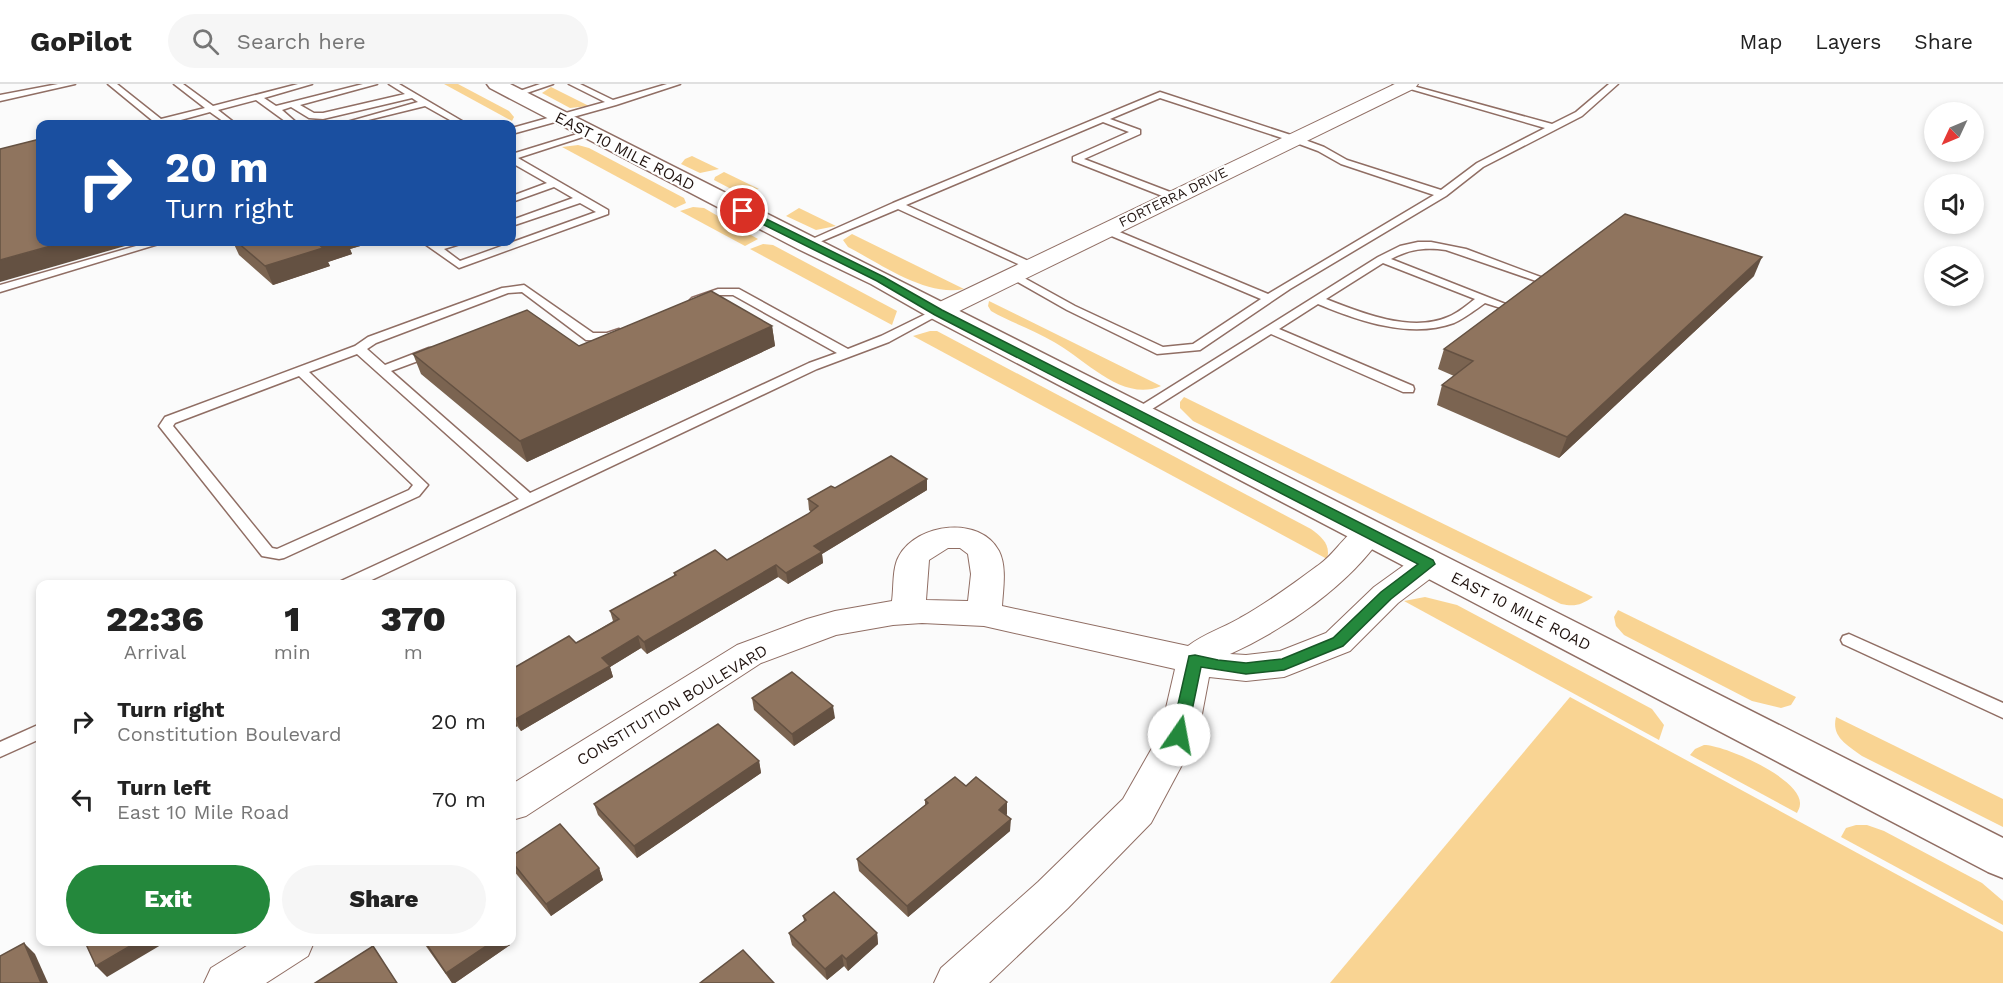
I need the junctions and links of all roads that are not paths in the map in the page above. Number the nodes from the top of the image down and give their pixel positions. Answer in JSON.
{"nodes":[{"id":1,"x":71,"y":84,"type":"edge"},
{"id":2,"x":112,"y":84,"type":"edge"},
{"id":3,"x":178,"y":84,"type":"edge"},
{"id":4,"x":308,"y":84,"type":"edge"},
{"id":5,"x":373,"y":84,"type":"edge"},
{"id":6,"x":393,"y":84,"type":"edge"},
{"id":7,"x":549,"y":84,"type":"edge"},
{"id":8,"x":573,"y":84,"type":"edge"},
{"id":9,"x":676,"y":84,"type":"edge"},
{"id":10,"x":1614,"y":84,"type":"edge"},
{"id":11,"x":1403,"y":85,"type":"edge"},
{"id":12,"x":505,"y":89,"type":"edge"},
{"id":13,"x":257,"y":97,"type":"junction"},
{"id":14,"x":411,"y":97,"type":"junction"},
{"id":15,"x":0,"y":98,"type":"edge"},
{"id":16,"x":425,"y":103,"type":"junction"},
{"id":17,"x":613,"y":103,"type":"junction"},
{"id":18,"x":293,"y":105,"type":"junction"},
{"id":19,"x":213,"y":110,"type":"junction"},
{"id":20,"x":275,"y":110,"type":"junction"},
{"id":21,"x":560,"y":117,"type":"junction"},
{"id":22,"x":1102,"y":119,"type":"junction"},
{"id":23,"x":153,"y":120,"type":"edge"},
{"id":24,"x":174,"y":120,"type":"edge"},
{"id":25,"x":227,"y":120,"type":"edge"},
{"id":26,"x":289,"y":120,"type":"edge"},
{"id":27,"x":318,"y":120,"type":"edge"},
{"id":28,"x":359,"y":120,"type":"edge"},
{"id":29,"x":456,"y":120,"type":"edge"},
{"id":30,"x":1551,"y":127,"type":"junction"},
{"id":31,"x":516,"y":130,"type":"edge"},
{"id":32,"x":590,"y":133,"type":"junction"},
{"id":33,"x":1294,"y":139,"type":"junction"},
{"id":34,"x":516,"y":157,"type":"edge"},
{"id":35,"x":516,"y":162,"type":"edge"},
{"id":36,"x":555,"y":184,"type":"junction"},
{"id":37,"x":1442,"y":194,"type":"junction"},
{"id":38,"x":1174,"y":197,"type":"junction"},
{"id":39,"x":516,"y":198,"type":"edge"},
{"id":40,"x":581,"y":199,"type":"junction"},
{"id":41,"x":897,"y":205,"type":"junction"},
{"id":42,"x":516,"y":222,"type":"edge"},
{"id":43,"x":1106,"y":230,"type":"junction"},
{"id":44,"x":516,"y":244,"type":"edge"},
{"id":45,"x":806,"y":244,"type":"junction"},
{"id":46,"x":146,"y":246,"type":"edge"},
{"id":47,"x":433,"y":246,"type":"edge"},
{"id":48,"x":511,"y":246,"type":"edge"},
{"id":49,"x":1383,"y":259,"type":"junction"},
{"id":50,"x":1031,"y":266,"type":"junction"},
{"id":51,"x":1013,"y":276,"type":"junction"},
{"id":52,"x":1540,"y":279,"type":"edge"},
{"id":53,"x":0,"y":289,"type":"edge"},
{"id":54,"x":1269,"y":298,"type":"junction"},
{"id":55,"x":1484,"y":298,"type":"junction"},
{"id":56,"x":1317,"y":299,"type":"junction"},
{"id":57,"x":685,"y":305,"type":"edge"},
{"id":58,"x":1507,"y":308,"type":"edge"},
{"id":59,"x":938,"y":312,"type":"junction"},
{"id":60,"x":630,"y":328,"type":"edge"},
{"id":61,"x":1270,"y":329,"type":"junction"},
{"id":62,"x":449,"y":345,"type":"edge"},
{"id":63,"x":359,"y":349,"type":"junction"},
{"id":64,"x":846,"y":353,"type":"junction"},
{"id":65,"x":383,"y":370,"type":"junction"},
{"id":66,"x":301,"y":371,"type":"junction"},
{"id":67,"x":1408,"y":389,"type":"dead end"},
{"id":68,"x":1136,"y":413,"type":"junction"},
{"id":69,"x":529,"y":500,"type":"junction"},
{"id":70,"x":1368,"y":533,"type":"junction"},
{"id":71,"x":1428,"y":564,"type":"junction"},
{"id":72,"x":358,"y":580,"type":"edge"},
{"id":73,"x":908,"y":610,"type":"junction"},
{"id":74,"x":984,"y":614,"type":"junction"},
{"id":75,"x":1849,"y":640,"type":"dead end"},
{"id":76,"x":1195,"y":660,"type":"junction"},
{"id":77,"x":2003,"y":711,"type":"edge"},
{"id":78,"x":36,"y":733,"type":"edge"},
{"id":79,"x":0,"y":750,"type":"edge"},
{"id":80,"x":516,"y":801,"type":"edge"},
{"id":81,"x":2003,"y":859,"type":"edge"},
{"id":82,"x":286,"y":946,"type":"edge"},
{"id":83,"x":227,"y":983,"type":"edge"},
{"id":84,"x":957,"y":983,"type":"edge"}],
"edges":[{"from":1,"to":15,"type":"lane"},
{"from":2,"to":23,"type":"lane"},
{"from":3,"to":19,"type":"lane"},
{"from":4,"to":13,"type":"lane"},
{"from":5,"to":18,"type":"lane"},
{"from":6,"to":14,"type":"lane"},
{"from":7,"to":12,"type":"lane"},
{"from":8,"to":17,"type":"lane"},
{"from":9,"to":17,"type":"lane"},
{"from":10,"to":30,"type":"lane"},
{"from":11,"to":30,"type":"lane"},
{"from":11,"to":33,"type":"street","name":"FORTERRA DRIVE"},
{"from":12,"to":21,"type":"main road","name":"EAST 10 MILE ROAD"},
{"from":13,"to":19,"type":"lane"},
{"from":13,"to":20,"type":"lane"},
{"from":14,"to":16,"type":"lane"},
{"from":14,"to":18,"type":"lane"},
{"from":14,"to":27,"type":"lane"},
{"from":16,"to":28,"type":"lane"},
{"from":16,"to":29,"type":"lane"},
{"from":17,"to":21,"type":"lane"},
{"from":18,"to":20,"type":"lane"},
{"from":19,"to":24,"type":"lane"},
{"from":19,"to":25,"type":"lane"},
{"from":20,"to":26,"type":"lane"},
{"from":21,"to":31,"type":"lane"},
{"from":21,"to":32,"type":"main road","name":"EAST 10 MILE ROAD"},
{"from":22,"to":33,"type":"lane"},
{"from":22,"to":38,"type":"lane"},
{"from":22,"to":41,"type":"lane"},
{"from":30,"to":37,"type":"lane"},
{"from":32,"to":34,"type":"lane"},
{"from":32,"to":45,"type":"main road","name":"EAST 10 MILE ROAD"},
{"from":33,"to":37,"type":"lane"},
{"from":33,"to":38,"type":"street","name":"FORTERRA DRIVE"},
{"from":35,"to":36,"type":"lane"},
{"from":36,"to":39,"type":"lane"},
{"from":36,"to":40,"type":"lane"},
{"from":37,"to":54,"type":"lane"},
{"from":38,"to":43,"type":"street","name":"FORTERRA DRIVE"},
{"from":40,"to":42,"type":"lane"},
{"from":40,"to":44,"type":"lane"},
{"from":41,"to":45,"type":"lane"},
{"from":41,"to":50,"type":"lane"},
{"from":43,"to":50,"type":"street","name":"FORTERRA DRIVE"},
{"from":43,"to":54,"type":"lane"},
{"from":45,"to":59,"type":"main road","name":"EAST 10 MILE ROAD"},
{"from":46,"to":53,"type":"lane"},
{"from":47,"to":48,"type":"lane"},
{"from":49,"to":52,"type":"lane"},
{"from":49,"to":55,"type":"lane"},
{"from":49,"to":56,"type":"lane"},
{"from":50,"to":51,"type":"street","name":"FORTERRA DRIVE"},
{"from":51,"to":54,"type":"lane"},
{"from":51,"to":59,"type":"street","name":"FORTERRA DRIVE"},
{"from":55,"to":56,"type":"lane"},
{"from":55,"to":58,"type":"lane"},
{"from":56,"to":61,"type":"lane"},
{"from":57,"to":64,"type":"lane"},
{"from":59,"to":64,"type":"lane"},
{"from":59,"to":68,"type":"main road","name":"EAST 10 MILE ROAD"},
{"from":60,"to":63,"type":"lane"},
{"from":61,"to":67,"type":"lane"},
{"from":61,"to":68,"type":"lane"},
{"from":62,"to":65,"type":"lane"},
{"from":63,"to":65,"type":"lane"},
{"from":63,"to":66,"type":"lane"},
{"from":64,"to":69,"type":"lane"},
{"from":65,"to":69,"type":"lane"},
{"from":66,"to":66,"type":"lane"},
{"from":68,"to":70,"type":"main road","name":"EAST 10 MILE ROAD"},
{"from":69,"to":72,"type":"lane"},
{"from":70,"to":71,"type":"main road","name":"EAST 10 MILE ROAD"},
{"from":70,"to":76,"type":"street"},
{"from":71,"to":76,"type":"street","name":"CONSTITUTION BOULEVARD"},
{"from":71,"to":81,"type":"main road","name":"EAST 10 MILE ROAD"},
{"from":73,"to":74,"type":"street","name":"CONSTITUTION BOULEVARD"},
{"from":73,"to":74,"type":"street"},
{"from":73,"to":80,"type":"street","name":"CONSTITUTION BOULEVARD"},
{"from":74,"to":76,"type":"street","name":"CONSTITUTION BOULEVARD"},
{"from":75,"to":77,"type":"lane"},
{"from":76,"to":84,"type":"street"},
{"from":78,"to":79,"type":"lane"},
{"from":82,"to":83,"type":"street"}]}
